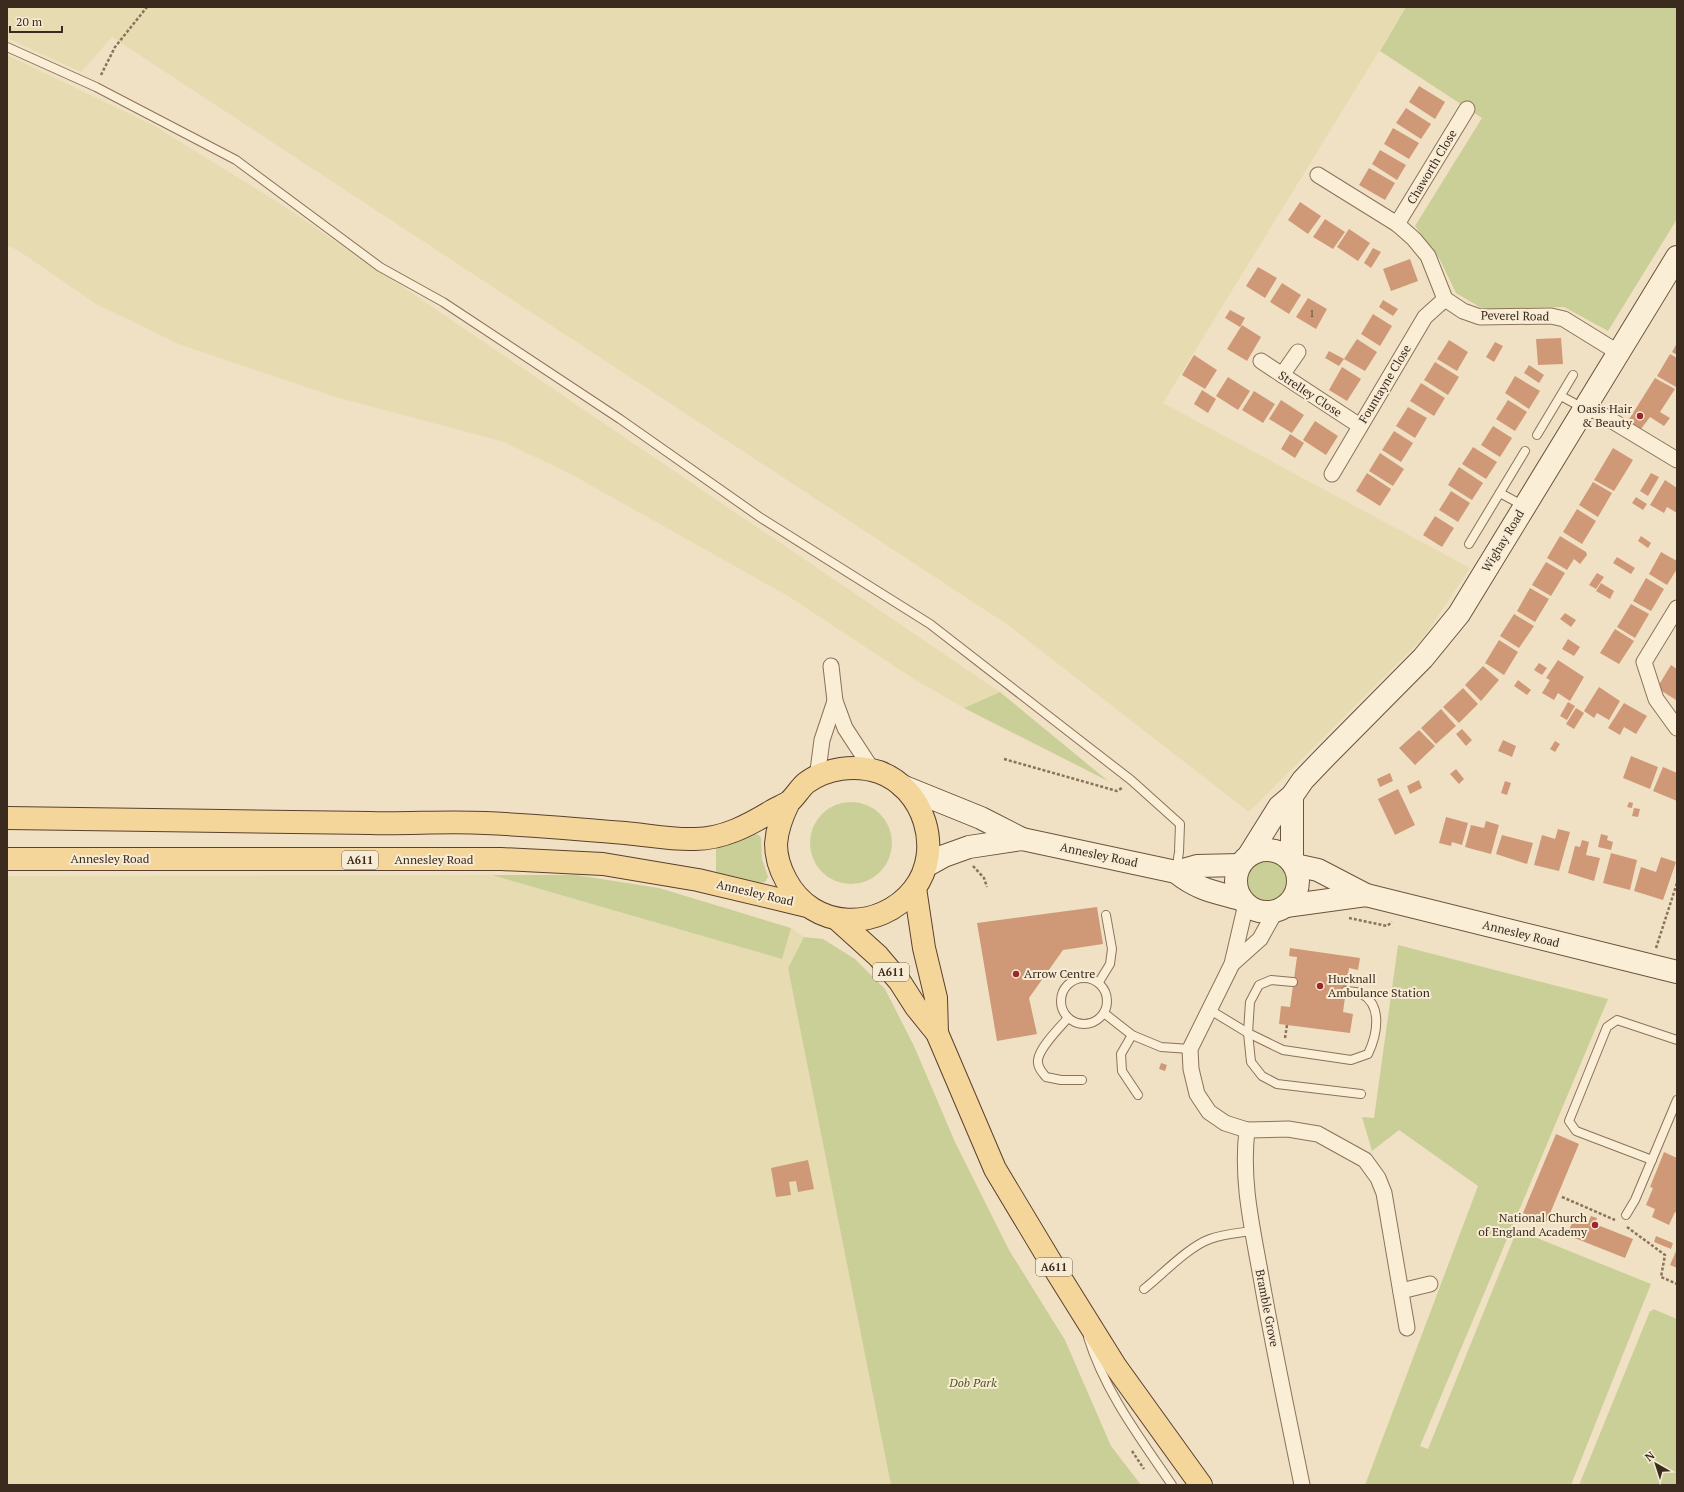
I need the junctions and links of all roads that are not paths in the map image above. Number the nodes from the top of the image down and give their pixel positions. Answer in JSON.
{"nodes":[{"id":1,"x":7,"y":47,"type":"edge"},
{"id":2,"x":1467,"y":109,"type":"dead end"},
{"id":3,"x":1318,"y":175,"type":"dead end"},
{"id":4,"x":1397,"y":224,"type":"junction"},
{"id":5,"x":1677,"y":257,"type":"edge"},
{"id":6,"x":1444,"y":299,"type":"junction"},
{"id":7,"x":1298,"y":352,"type":"dead end"},
{"id":8,"x":1618,"y":353,"type":"junction"},
{"id":9,"x":1260,"y":361,"type":"dead end"},
{"id":10,"x":1282,"y":375,"type":"junction"},
{"id":11,"x":1573,"y":376,"type":"dead end"},
{"id":12,"x":1561,"y":396,"type":"junction"},
{"id":13,"x":1585,"y":407,"type":"junction"},
{"id":14,"x":1360,"y":426,"type":"junction"},
{"id":15,"x":1536,"y":435,"type":"dead end"},
{"id":16,"x":1525,"y":452,"type":"dead end"},
{"id":17,"x":1677,"y":460,"type":"edge"},
{"id":18,"x":1332,"y":474,"type":"dead end"},
{"id":19,"x":1500,"y":493,"type":"junction"},
{"id":20,"x":1524,"y":507,"type":"junction"},
{"id":21,"x":1469,"y":544,"type":"dead end"},
{"id":22,"x":1677,"y":608,"type":"edge"},
{"id":23,"x":831,"y":666,"type":"dead end"},
{"id":24,"x":835,"y":701,"type":"junction"},
{"id":25,"x":1677,"y":728,"type":"edge"},
{"id":26,"x":873,"y":771,"type":"junction"},
{"id":27,"x":817,"y":778,"type":"junction"},
{"id":28,"x":902,"y":786,"type":"junction"},
{"id":29,"x":1292,"y":796,"type":"junction"},
{"id":30,"x":789,"y":802,"type":"junction"},
{"id":31,"x":7,"y":818,"type":"edge"},
{"id":32,"x":1022,"y":839,"type":"junction"},
{"id":33,"x":7,"y":859,"type":"edge"},
{"id":34,"x":1245,"y":860,"type":"junction"},
{"id":35,"x":1293,"y":863,"type":"junction"},
{"id":36,"x":926,"y":866,"type":"junction"},
{"id":37,"x":1176,"y":872,"type":"junction"},
{"id":38,"x":915,"y":888,"type":"junction"},
{"id":39,"x":1366,"y":895,"type":"junction"},
{"id":40,"x":1243,"y":902,"type":"junction"},
{"id":41,"x":808,"y":906,"type":"junction"},
{"id":42,"x":1281,"y":909,"type":"junction"},
{"id":43,"x":1106,"y":915,"type":"dead end"},
{"id":44,"x":837,"y":919,"type":"junction"},
{"id":45,"x":1232,"y":964,"type":"junction"},
{"id":46,"x":1677,"y":972,"type":"edge"},
{"id":47,"x":1099,"y":982,"type":"junction"},
{"id":48,"x":1293,"y":982,"type":"dead end"},
{"id":49,"x":1346,"y":991,"type":"dead end"},
{"id":50,"x":1210,"y":1010,"type":"junction"},
{"id":51,"x":1104,"y":1013,"type":"junction"},
{"id":52,"x":1068,"y":1018,"type":"junction"},
{"id":53,"x":937,"y":1033,"type":"junction"},
{"id":54,"x":1248,"y":1033,"type":"junction"},
{"id":55,"x":1132,"y":1035,"type":"junction"},
{"id":56,"x":1677,"y":1040,"type":"edge"},
{"id":57,"x":1190,"y":1049,"type":"junction"},
{"id":58,"x":1082,"y":1080,"type":"dead end"},
{"id":59,"x":1361,"y":1094,"type":"dead end"},
{"id":60,"x":1138,"y":1095,"type":"dead end"},
{"id":61,"x":1677,"y":1100,"type":"edge"},
{"id":62,"x":1247,"y":1130,"type":"junction"},
{"id":63,"x":1652,"y":1160,"type":"junction"},
{"id":64,"x":1626,"y":1216,"type":"dead end"},
{"id":65,"x":1252,"y":1231,"type":"junction"},
{"id":66,"x":1430,"y":1284,"type":"dead end"},
{"id":67,"x":1144,"y":1289,"type":"dead end"},
{"id":68,"x":1401,"y":1291,"type":"junction"},
{"id":69,"x":1077,"y":1304,"type":"junction"},
{"id":70,"x":1407,"y":1328,"type":"dead end"},
{"id":71,"x":1172,"y":1485,"type":"edge"},
{"id":72,"x":1201,"y":1485,"type":"edge"},
{"id":73,"x":1302,"y":1485,"type":"edge"}],
"edges":[{"from":1,"to":37,"type":"lane"},
{"from":2,"to":4,"type":"street","name":"Chaworth Close"},
{"from":3,"to":4,"type":"street"},
{"from":4,"to":6,"type":"street"},
{"from":5,"to":8,"type":"main road","name":"Wighay Road"},
{"from":6,"to":8,"type":"street","name":"Peverel Road"},
{"from":6,"to":14,"type":"street","name":"Fountayne Close"},
{"from":7,"to":10,"type":"street"},
{"from":8,"to":13,"type":"main road","name":"Wighay Road"},
{"from":9,"to":10,"type":"street","name":"Strelley Close"},
{"from":10,"to":14,"type":"street","name":"Strelley Close"},
{"from":11,"to":12,"type":"lane"},
{"from":12,"to":13,"type":"lane"},
{"from":12,"to":15,"type":"lane"},
{"from":13,"to":17,"type":"street"},
{"from":13,"to":20,"type":"main road","name":"Wighay Road"},
{"from":14,"to":18,"type":"street","name":"Fountayne Close"},
{"from":16,"to":19,"type":"lane"},
{"from":19,"to":20,"type":"lane"},
{"from":19,"to":21,"type":"lane"},
{"from":20,"to":29,"type":"main road","name":"Wighay Road"},
{"from":22,"to":25,"type":"street"},
{"from":23,"to":24,"type":"street"},
{"from":24,"to":26,"type":"street"},
{"from":24,"to":27,"type":"street"},
{"from":26,"to":27,"type":"main road"},
{"from":26,"to":28,"type":"main road"},
{"from":27,"to":30,"type":"main road"},
{"from":28,"to":32,"type":"main road","name":"Annesley Road"},
{"from":28,"to":36,"type":"main road"},
{"from":29,"to":34,"type":"main road","name":"Wighay Road"},
{"from":29,"to":35,"type":"main road"},
{"from":30,"to":31,"type":"main road"},
{"from":30,"to":41,"type":"main road"},
{"from":32,"to":36,"type":"main road","name":"Annesley Road"},
{"from":32,"to":37,"type":"main road","name":"Annesley Road"},
{"from":33,"to":41,"type":"main road","name":"Annesley Road","number":"A611"},
{"from":34,"to":35,"type":"main road"},
{"from":34,"to":37,"type":"main road","name":"Annesley Road"},
{"from":34,"to":40,"type":"main road"},
{"from":35,"to":39,"type":"main road","name":"Annesley Road"},
{"from":35,"to":42,"type":"main road"},
{"from":36,"to":38,"type":"main road"},
{"from":37,"to":40,"type":"main road","name":"Annesley Road"},
{"from":38,"to":44,"type":"main road"},
{"from":38,"to":53,"type":"main road","number":"A611"},
{"from":39,"to":42,"type":"main road","name":"Annesley Road"},
{"from":39,"to":46,"type":"main road","name":"Annesley Road"},
{"from":40,"to":42,"type":"main road"},
{"from":40,"to":45,"type":"street"},
{"from":41,"to":44,"type":"main road"},
{"from":42,"to":45,"type":"street"},
{"from":43,"to":47,"type":"lane"},
{"from":44,"to":53,"type":"main road","number":"A611"},
{"from":45,"to":50,"type":"street"},
{"from":47,"to":51,"type":"lane"},
{"from":47,"to":52,"type":"lane"},
{"from":48,"to":54,"type":"lane"},
{"from":49,"to":54,"type":"lane"},
{"from":50,"to":54,"type":"lane"},
{"from":50,"to":57,"type":"street"},
{"from":51,"to":52,"type":"lane"},
{"from":51,"to":55,"type":"lane"},
{"from":52,"to":58,"type":"lane"},
{"from":53,"to":69,"type":"main road","number":"A611"},
{"from":54,"to":59,"type":"lane"},
{"from":55,"to":57,"type":"lane"},
{"from":55,"to":60,"type":"lane"},
{"from":56,"to":63,"type":"lane"},
{"from":57,"to":62,"type":"street"},
{"from":61,"to":63,"type":"lane"},
{"from":62,"to":65,"type":"street","name":"Bramble Grove"},
{"from":62,"to":68,"type":"street"},
{"from":63,"to":64,"type":"lane"},
{"from":65,"to":67,"type":"lane"},
{"from":65,"to":73,"type":"street","name":"Bramble Grove"},
{"from":66,"to":68,"type":"street"},
{"from":68,"to":70,"type":"street"},
{"from":69,"to":71,"type":"lane"},
{"from":69,"to":72,"type":"main road","number":"A611"}]}
